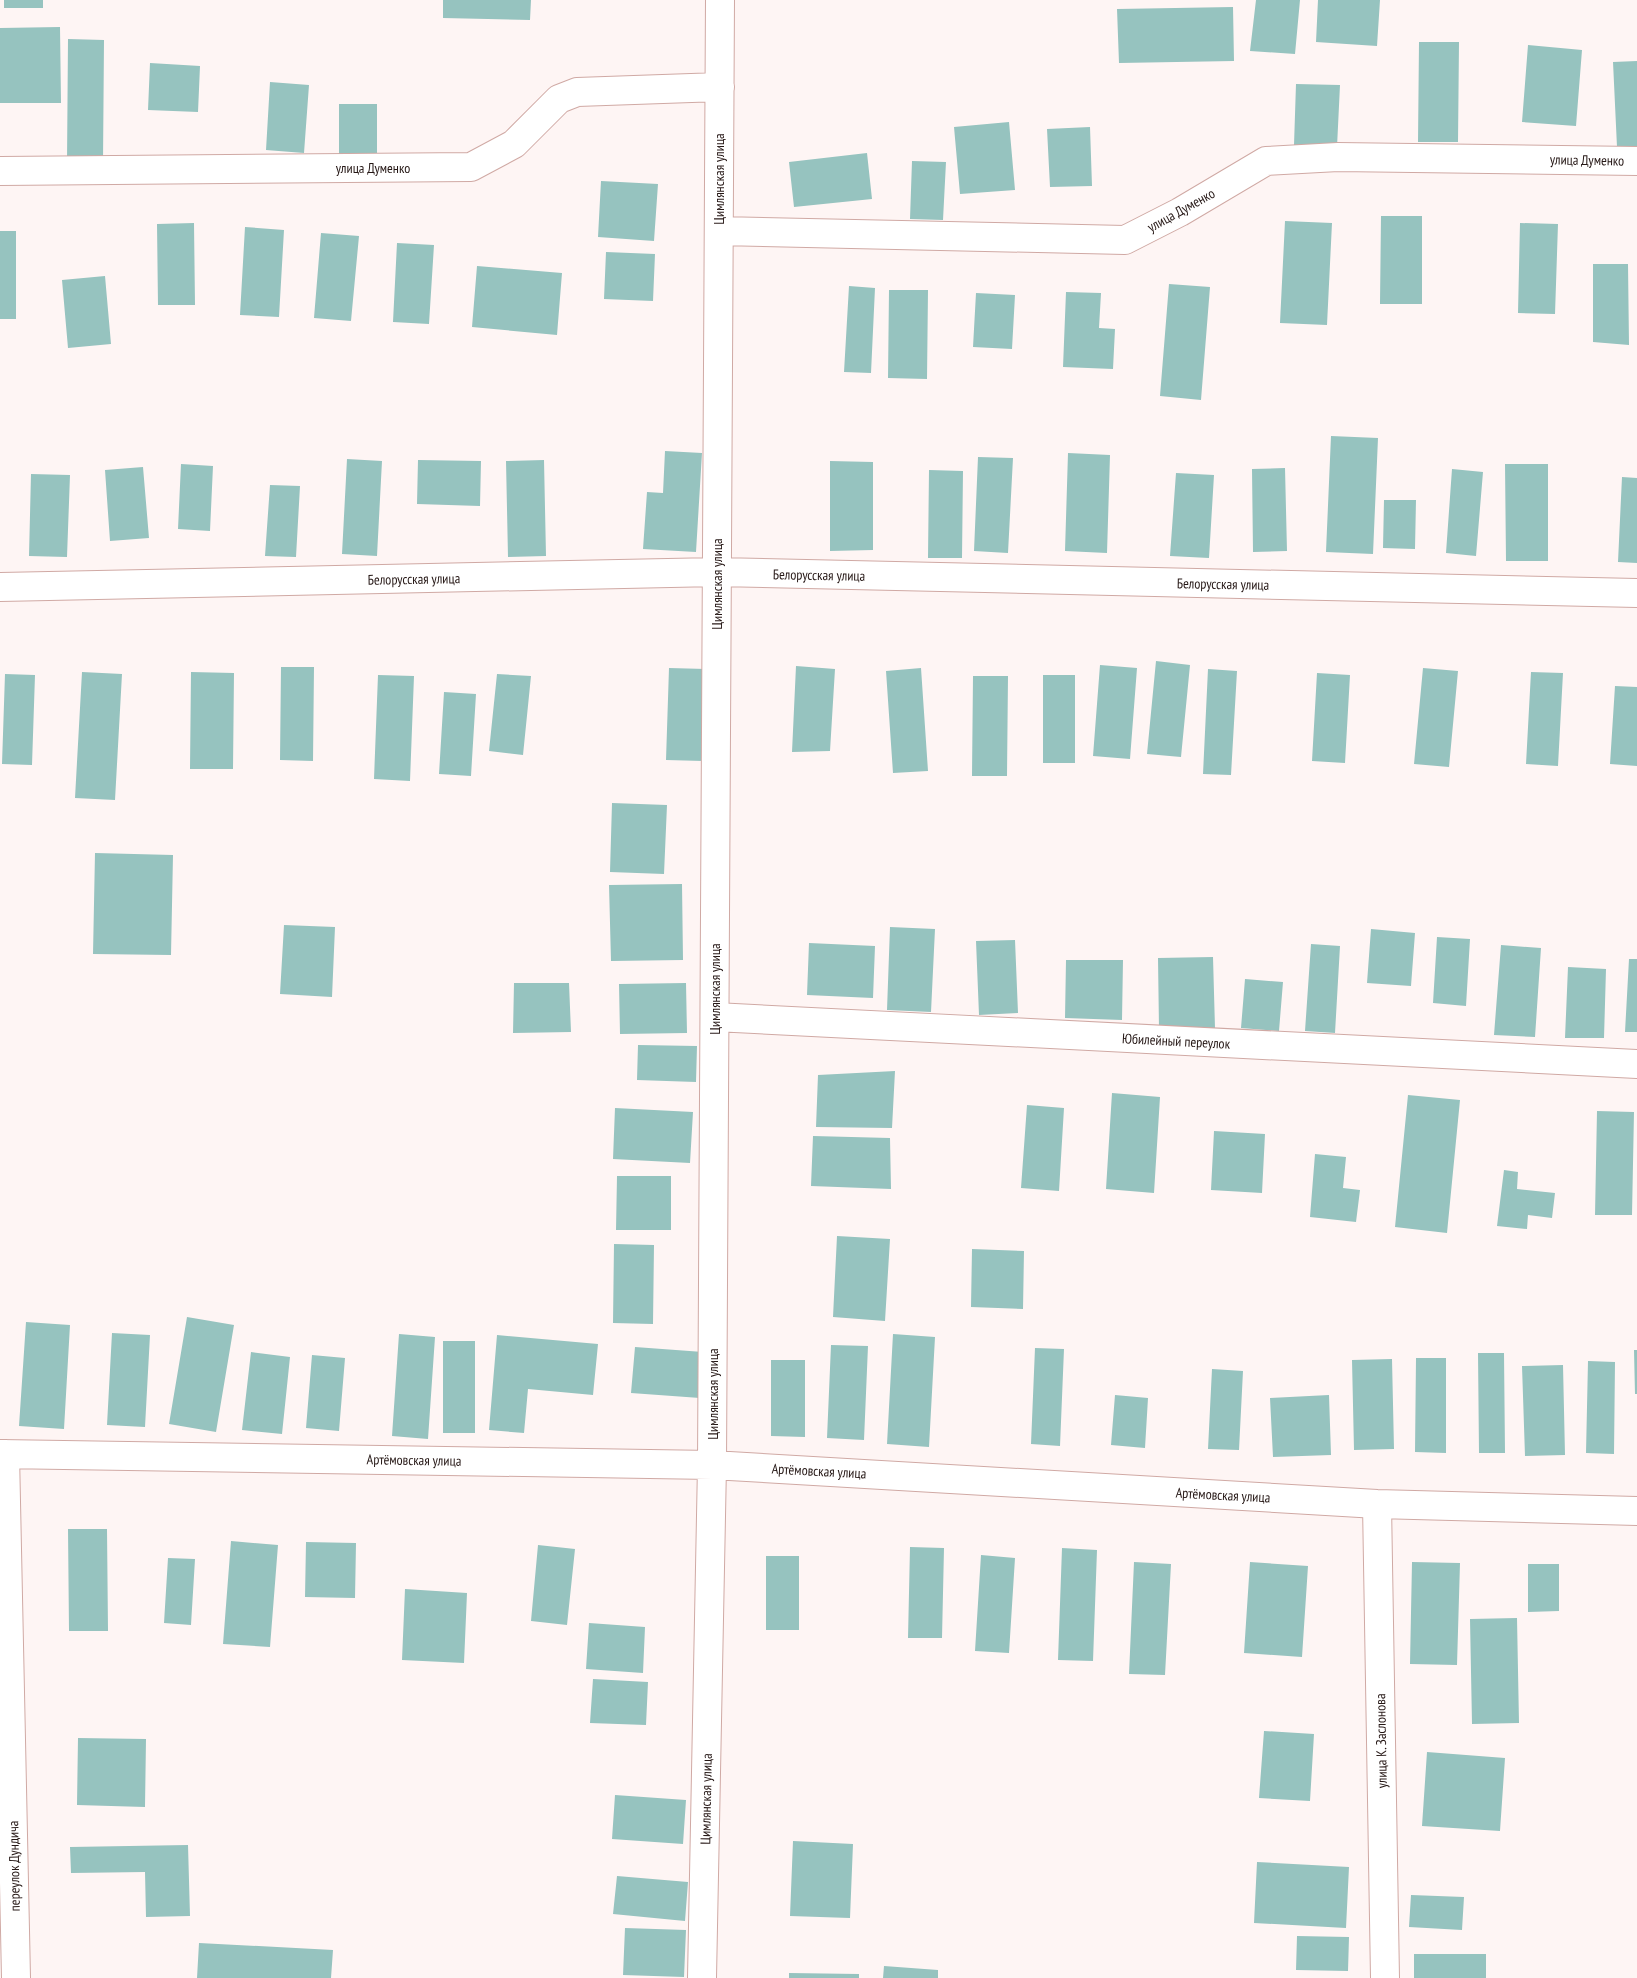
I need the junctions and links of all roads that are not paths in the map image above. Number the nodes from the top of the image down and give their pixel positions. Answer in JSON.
{"nodes":[{"id":1,"x":720,"y":0,"type":"edge"},
{"id":2,"x":720,"y":87,"type":"junction"},
{"id":3,"x":1637,"y":161,"type":"edge"},
{"id":4,"x":0,"y":171,"type":"edge"},
{"id":5,"x":719,"y":231,"type":"junction"},
{"id":6,"x":717,"y":572,"type":"junction"},
{"id":7,"x":0,"y":588,"type":"edge"},
{"id":8,"x":1637,"y":593,"type":"edge"},
{"id":9,"x":715,"y":1017,"type":"junction"},
{"id":10,"x":1637,"y":1064,"type":"edge"},
{"id":11,"x":2,"y":1454,"type":"edge"},
{"id":12,"x":712,"y":1465,"type":"junction"},
{"id":13,"x":1377,"y":1504,"type":"junction"},
{"id":14,"x":1637,"y":1511,"type":"edge"},
{"id":15,"x":16,"y":1978,"type":"edge"},
{"id":16,"x":702,"y":1978,"type":"edge"},
{"id":17,"x":1385,"y":1978,"type":"edge"}],
"edges":[{"from":1,"to":2,"type":"street","name":"Цимлянская улица"},
{"from":2,"to":4,"type":"street","name":"улица Думенко"},
{"from":2,"to":5,"type":"street","name":"Цимлянская улица"},
{"from":3,"to":5,"type":"street","name":"улица Думенко"},
{"from":5,"to":6,"type":"street","name":"Цимлянская улица"},
{"from":6,"to":7,"type":"street","name":"Белорусская улица"},
{"from":6,"to":8,"type":"street","name":"Белорусская улица"},
{"from":6,"to":9,"type":"street","name":"Цимлянская улица"},
{"from":9,"to":10,"type":"street","name":"Юбилейный переулок"},
{"from":9,"to":12,"type":"street","name":"Цимлянская улица"},
{"from":11,"to":12,"type":"street","name":"Артёмовская улица"},
{"from":11,"to":15,"type":"street","name":"переулок Дундича"},
{"from":12,"to":13,"type":"street","name":"Артёмовская улица"},
{"from":12,"to":16,"type":"street","name":"Цимлянская улица"},
{"from":13,"to":14,"type":"street","name":"Артёмовская улица"},
{"from":13,"to":17,"type":"street","name":"улица К. Заслонова"}]}
